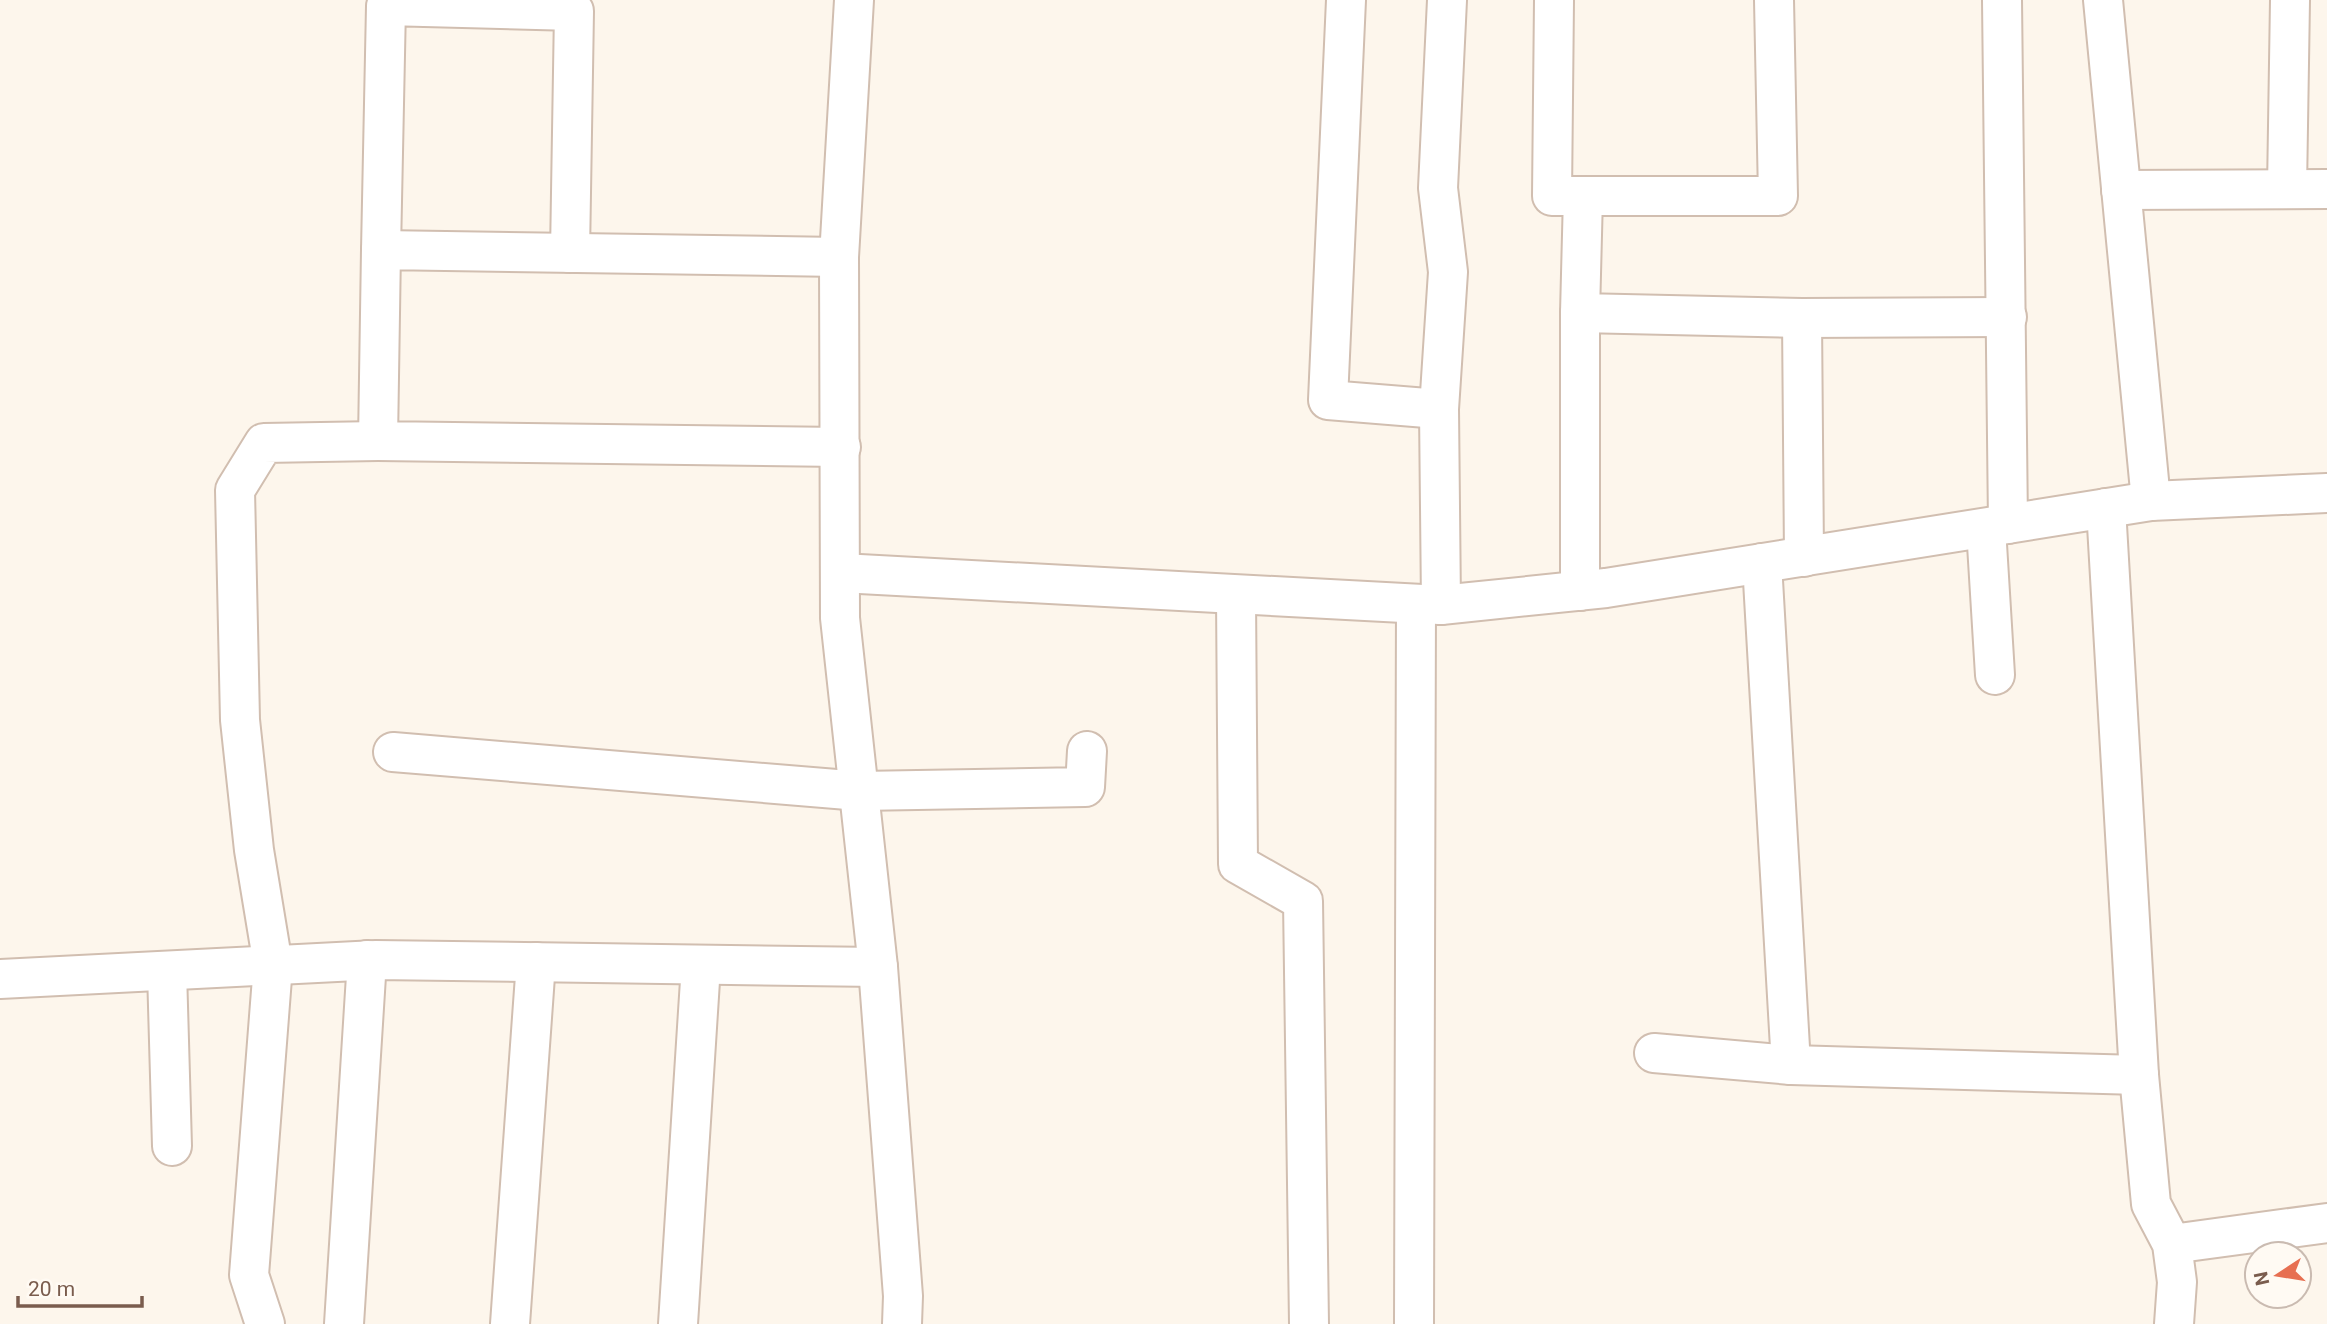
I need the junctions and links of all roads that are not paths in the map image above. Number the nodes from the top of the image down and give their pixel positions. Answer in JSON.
{"nodes":[{"id":1,"x":854,"y":0,"type":"edge"},
{"id":2,"x":1346,"y":0,"type":"edge"},
{"id":3,"x":1447,"y":0,"type":"edge"},
{"id":4,"x":1554,"y":0,"type":"edge"},
{"id":5,"x":1774,"y":0,"type":"edge"},
{"id":6,"x":2002,"y":0,"type":"edge"},
{"id":7,"x":2104,"y":0,"type":"edge"},
{"id":8,"x":2290,"y":0,"type":"edge"},
{"id":9,"x":2327,"y":189,"type":"edge"},
{"id":10,"x":2121,"y":190,"type":"junction"},
{"id":11,"x":2287,"y":190,"type":"junction"},
{"id":12,"x":1583,"y":196,"type":"junction"},
{"id":13,"x":381,"y":250,"type":"junction"},
{"id":14,"x":570,"y":253,"type":"junction"},
{"id":15,"x":839,"y":257,"type":"junction"},
{"id":16,"x":1580,"y":313,"type":"junction"},
{"id":17,"x":2007,"y":317,"type":"junction"},
{"id":18,"x":1802,"y":318,"type":"junction"},
{"id":19,"x":1439,"y":409,"type":"junction"},
{"id":20,"x":378,"y":441,"type":"junction"},
{"id":21,"x":841,"y":447,"type":"junction"},
{"id":22,"x":2327,"y":493,"type":"edge"},
{"id":23,"x":2151,"y":501,"type":"junction"},
{"id":24,"x":2106,"y":508,"type":"junction"},
{"id":25,"x":1997,"y":526,"type":"junction"},
{"id":26,"x":1804,"y":557,"type":"junction"},
{"id":27,"x":1762,"y":564,"type":"junction"},
{"id":28,"x":841,"y":573,"type":"junction"},
{"id":29,"x":1580,"y":591,"type":"junction"},
{"id":30,"x":1236,"y":596,"type":"junction"},
{"id":31,"x":1428,"y":604,"type":"junction"},
{"id":32,"x":1995,"y":675,"type":"dead end"},
{"id":33,"x":1087,"y":751,"type":"dead end"},
{"id":34,"x":393,"y":752,"type":"dead end"},
{"id":35,"x":860,"y":791,"type":"junction"},
{"id":36,"x":367,"y":960,"type":"junction"},
{"id":37,"x":536,"y":962,"type":"junction"},
{"id":38,"x":273,"y":965,"type":"junction"},
{"id":39,"x":701,"y":965,"type":"junction"},
{"id":40,"x":878,"y":967,"type":"junction"},
{"id":41,"x":167,"y":971,"type":"junction"},
{"id":42,"x":0,"y":979,"type":"edge"},
{"id":43,"x":1654,"y":1053,"type":"dead end"},
{"id":44,"x":1791,"y":1065,"type":"junction"},
{"id":45,"x":2140,"y":1075,"type":"junction"},
{"id":46,"x":172,"y":1146,"type":"dead end"},
{"id":47,"x":2327,"y":1223,"type":"edge"},
{"id":48,"x":2172,"y":1244,"type":"junction"},
{"id":49,"x":265,"y":1324,"type":"edge"},
{"id":50,"x":344,"y":1324,"type":"edge"},
{"id":51,"x":510,"y":1324,"type":"edge"},
{"id":52,"x":678,"y":1324,"type":"edge"},
{"id":53,"x":902,"y":1324,"type":"edge"},
{"id":54,"x":1309,"y":1324,"type":"edge"},
{"id":55,"x":1414,"y":1324,"type":"edge"},
{"id":56,"x":2174,"y":1324,"type":"edge"}],
"edges":[{"from":1,"to":15,"type":"street"},
{"from":2,"to":19,"type":"street"},
{"from":3,"to":19,"type":"street"},
{"from":4,"to":12,"type":"street"},
{"from":5,"to":12,"type":"street"},
{"from":6,"to":17,"type":"street"},
{"from":7,"to":10,"type":"street"},
{"from":8,"to":11,"type":"street"},
{"from":9,"to":11,"type":"street"},
{"from":10,"to":11,"type":"street"},
{"from":10,"to":23,"type":"street"},
{"from":12,"to":16,"type":"street"},
{"from":13,"to":14,"type":"street"},
{"from":13,"to":14,"type":"street"},
{"from":13,"to":20,"type":"street"},
{"from":14,"to":15,"type":"street"},
{"from":15,"to":21,"type":"street"},
{"from":16,"to":18,"type":"street"},
{"from":16,"to":29,"type":"street"},
{"from":17,"to":18,"type":"street"},
{"from":17,"to":25,"type":"street"},
{"from":18,"to":26,"type":"street"},
{"from":19,"to":31,"type":"street"},
{"from":20,"to":21,"type":"street"},
{"from":20,"to":38,"type":"street"},
{"from":21,"to":28,"type":"street"},
{"from":22,"to":23,"type":"street"},
{"from":23,"to":24,"type":"street"},
{"from":24,"to":25,"type":"street"},
{"from":24,"to":45,"type":"street"},
{"from":25,"to":26,"type":"street"},
{"from":25,"to":32,"type":"street"},
{"from":26,"to":27,"type":"street"},
{"from":27,"to":29,"type":"street"},
{"from":27,"to":44,"type":"street"},
{"from":28,"to":30,"type":"street"},
{"from":28,"to":35,"type":"street"},
{"from":29,"to":31,"type":"street"},
{"from":30,"to":31,"type":"street"},
{"from":30,"to":54,"type":"street"},
{"from":31,"to":55,"type":"street"},
{"from":33,"to":35,"type":"street"},
{"from":34,"to":35,"type":"street"},
{"from":35,"to":40,"type":"street"},
{"from":36,"to":37,"type":"street"},
{"from":36,"to":38,"type":"street"},
{"from":36,"to":50,"type":"street"},
{"from":37,"to":39,"type":"street"},
{"from":37,"to":51,"type":"street"},
{"from":38,"to":41,"type":"street"},
{"from":38,"to":49,"type":"street"},
{"from":39,"to":40,"type":"street"},
{"from":39,"to":52,"type":"street"},
{"from":40,"to":53,"type":"street"},
{"from":41,"to":42,"type":"street"},
{"from":41,"to":46,"type":"street"},
{"from":43,"to":44,"type":"street"},
{"from":44,"to":45,"type":"street"},
{"from":45,"to":48,"type":"street"},
{"from":47,"to":48,"type":"street"},
{"from":48,"to":56,"type":"street"}]}
